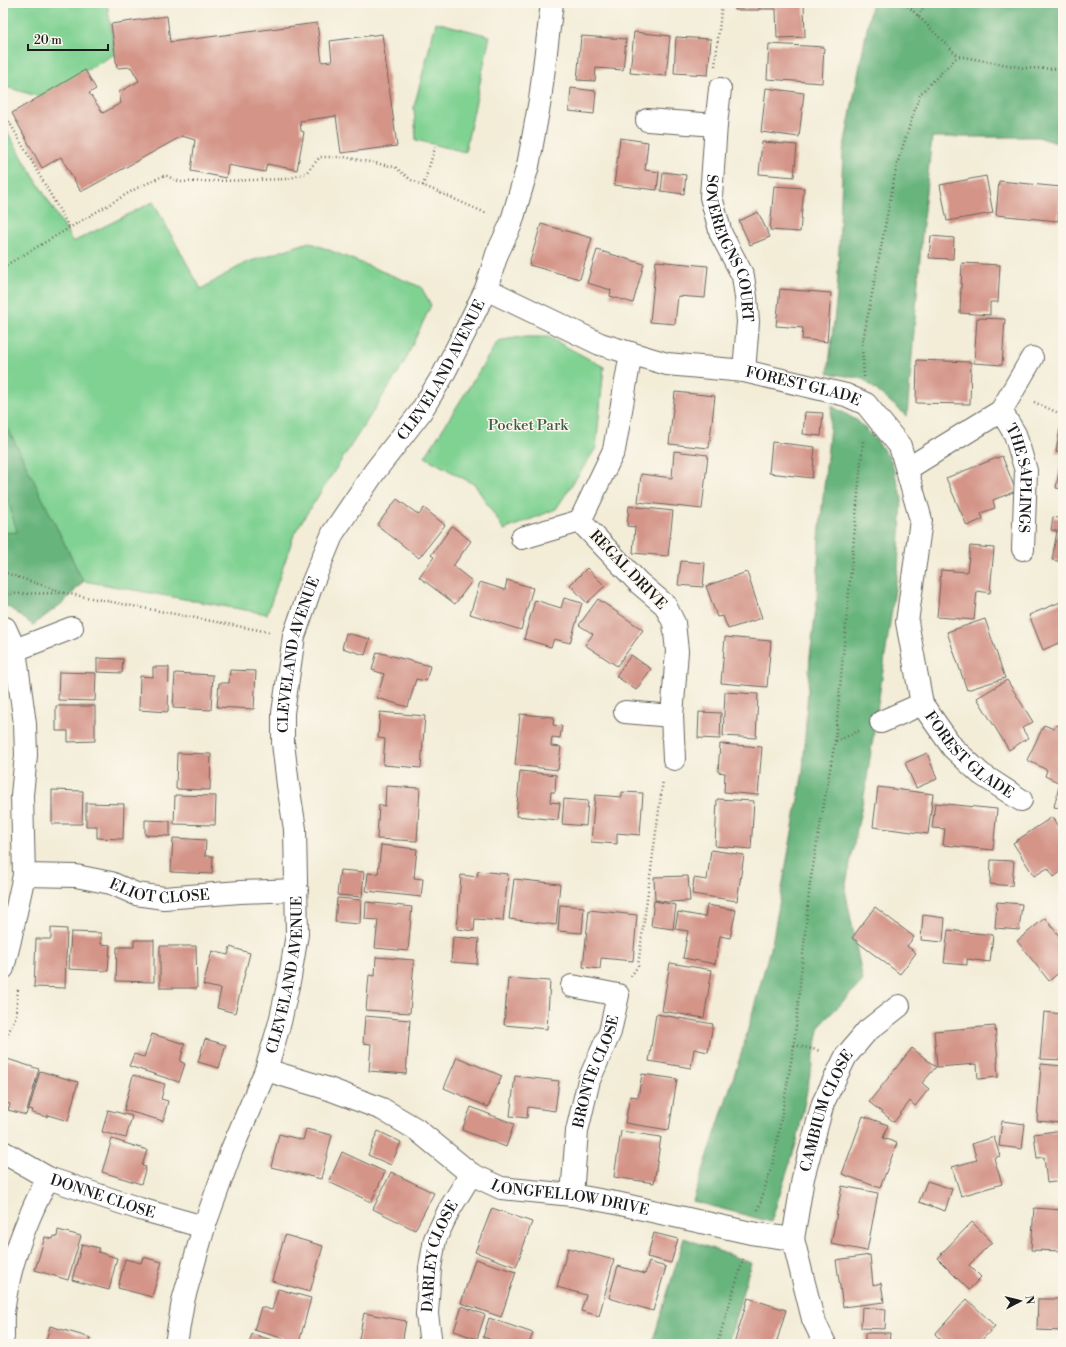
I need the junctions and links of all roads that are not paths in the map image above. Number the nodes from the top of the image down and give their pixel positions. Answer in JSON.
{"nodes":[{"id":1,"x":552,"y":3,"type":"edge"},
{"id":2,"x":720,"y":89,"type":"road end"},
{"id":3,"x":646,"y":120,"type":"dead end"},
{"id":4,"x":716,"y":125,"type":"junction"},
{"id":5,"x":486,"y":289,"type":"junction"},
{"id":6,"x":631,"y":353,"type":"junction"},
{"id":7,"x":1032,"y":358,"type":"dead end"},
{"id":8,"x":744,"y":371,"type":"junction"},
{"id":9,"x":1007,"y":402,"type":"junction"},
{"id":10,"x":907,"y":469,"type":"junction"},
{"id":11,"x":580,"y":521,"type":"junction"},
{"id":12,"x":522,"y":538,"type":"dead end"},
{"id":13,"x":1023,"y":549,"type":"dead end"},
{"id":14,"x":5,"y":628,"type":"dead end"},
{"id":15,"x":72,"y":628,"type":"dead end"},
{"id":16,"x":15,"y":650,"type":"junction"},
{"id":17,"x":922,"y":704,"type":"junction"},
{"id":18,"x":625,"y":712,"type":"dead end"},
{"id":19,"x":672,"y":716,"type":"junction"},
{"id":20,"x":881,"y":722,"type":"dead end"},
{"id":21,"x":674,"y":759,"type":"road end"},
{"id":22,"x":1021,"y":800,"type":"dead end"},
{"id":23,"x":24,"y":875,"type":"junction"},
{"id":24,"x":297,"y":890,"type":"junction"},
{"id":25,"x":3,"y":968,"type":"edge"},
{"id":26,"x":572,"y":986,"type":"dead end"},
{"id":27,"x":899,"y":1006,"type":"dead end"},
{"id":28,"x":266,"y":1070,"type":"junction"},
{"id":29,"x":3,"y":1152,"type":"edge"},
{"id":30,"x":471,"y":1174,"type":"junction"},
{"id":31,"x":48,"y":1178,"type":"junction"},
{"id":32,"x":572,"y":1195,"type":"junction"},
{"id":33,"x":204,"y":1227,"type":"junction"},
{"id":34,"x":793,"y":1240,"type":"junction"},
{"id":35,"x":3,"y":1337,"type":"edge"},
{"id":36,"x":176,"y":1344,"type":"edge"},
{"id":37,"x":431,"y":1344,"type":"edge"},
{"id":38,"x":825,"y":1344,"type":"edge"}],
"edges":[{"from":1,"to":5,"type":"street","name":"CLEVELAND AVENUE"},
{"from":2,"to":4,"type":"street","name":"SOVEREIGNS COURT"},
{"from":3,"to":4,"type":"street"},
{"from":4,"to":8,"type":"street","name":"SOVEREIGNS COURT"},
{"from":5,"to":6,"type":"street","name":"FOREST GLADE"},
{"from":5,"to":24,"type":"street","name":"CLEVELAND AVENUE"},
{"from":6,"to":8,"type":"street","name":"FOREST GLADE"},
{"from":6,"to":11,"type":"street","name":"REGAL DRIVE"},
{"from":7,"to":9,"type":"street","name":"THE SAPLINGS"},
{"from":8,"to":10,"type":"street","name":"FOREST GLADE"},
{"from":9,"to":10,"type":"street","name":"THE SAPLINGS"},
{"from":9,"to":13,"type":"street","name":"THE SAPLINGS"},
{"from":10,"to":17,"type":"street","name":"FOREST GLADE"},
{"from":11,"to":12,"type":"street","name":"REGAL DRIVE"},
{"from":11,"to":19,"type":"street","name":"REGAL DRIVE"},
{"from":14,"to":16,"type":"street"},
{"from":15,"to":16,"type":"street"},
{"from":16,"to":23,"type":"street"},
{"from":17,"to":20,"type":"street","name":"FOREST GLADE"},
{"from":17,"to":22,"type":"street","name":"FOREST GLADE"},
{"from":18,"to":19,"type":"street"},
{"from":19,"to":21,"type":"street","name":"REGAL DRIVE"},
{"from":23,"to":24,"type":"street","name":"ELIOT CLOSE"},
{"from":23,"to":25,"type":"street"},
{"from":24,"to":28,"type":"street","name":"CLEVELAND AVENUE"},
{"from":26,"to":32,"type":"street","name":"BRONTE CLOSE"},
{"from":27,"to":34,"type":"street","name":"CAMBIUM CLOSE"},
{"from":28,"to":30,"type":"street","name":"LONGFELLOW DRIVE"},
{"from":28,"to":33,"type":"street","name":"CLEVELAND AVENUE"},
{"from":29,"to":31,"type":"street"},
{"from":30,"to":32,"type":"street","name":"LONGFELLOW DRIVE"},
{"from":30,"to":37,"type":"street","name":"DARLEY CLOSE"},
{"from":31,"to":33,"type":"street","name":"DONNE CLOSE"},
{"from":31,"to":35,"type":"street","name":"DONNE CLOSE"},
{"from":32,"to":34,"type":"street","name":"LONGFELLOW DRIVE"},
{"from":33,"to":36,"type":"street","name":"CLEVELAND AVENUE"},
{"from":34,"to":38,"type":"street"}]}
